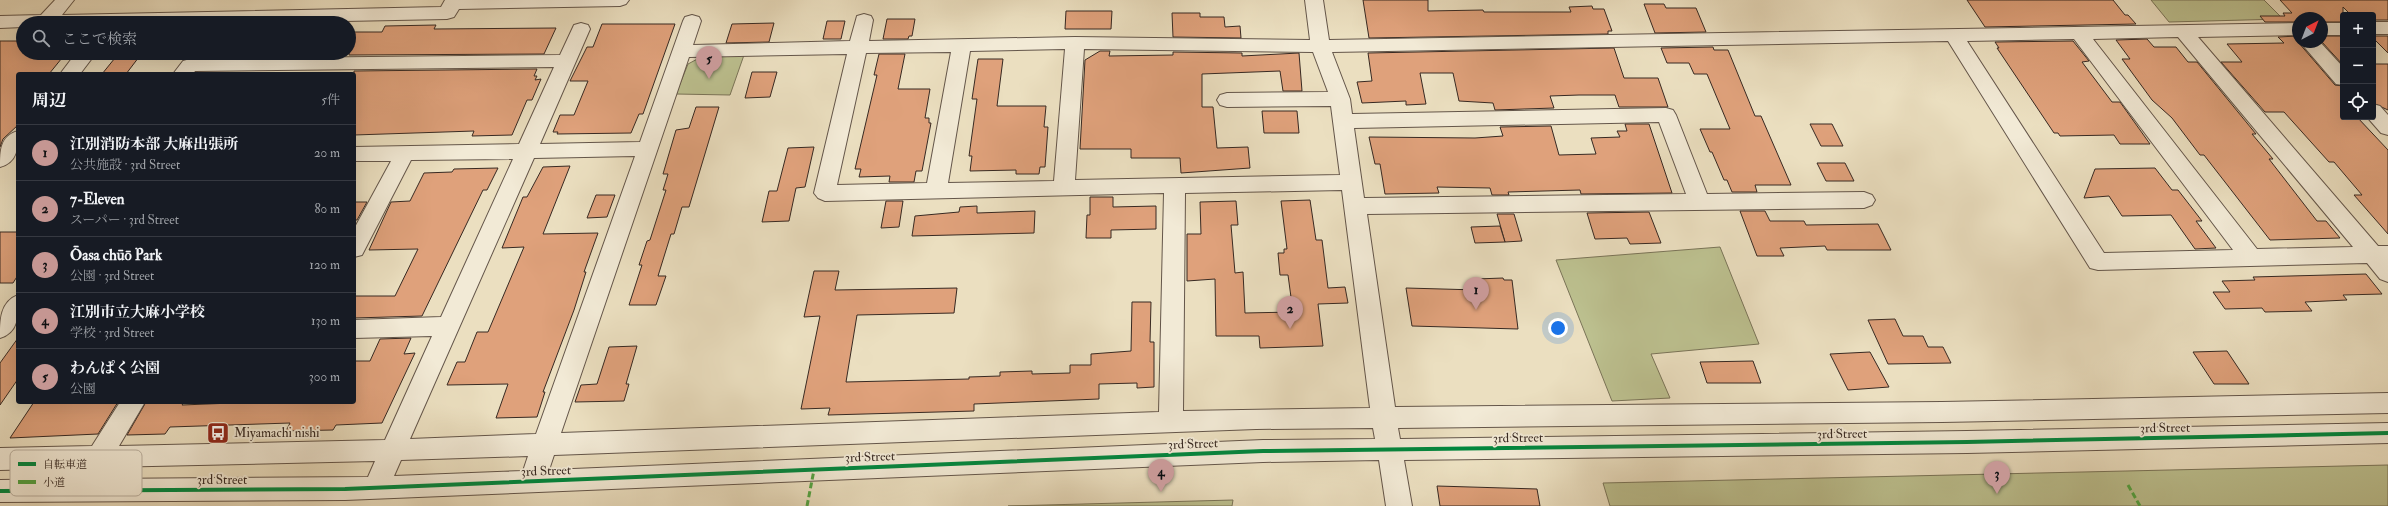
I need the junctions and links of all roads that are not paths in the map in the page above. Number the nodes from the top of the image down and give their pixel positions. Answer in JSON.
{"nodes":[{"id":1,"x":65,"y":0,"type":"edge"},
{"id":2,"x":620,"y":0,"type":"edge"},
{"id":3,"x":1314,"y":0,"type":"edge"},
{"id":4,"x":453,"y":2,"type":"edge"},
{"id":5,"x":51,"y":16,"type":"edge"},
{"id":6,"x":332,"y":16,"type":"edge"},
{"id":7,"x":864,"y":20,"type":"dead end"},
{"id":8,"x":0,"y":22,"type":"edge"},
{"id":9,"x":16,"y":22,"type":"edge"},
{"id":10,"x":692,"y":22,"type":"dead end"},
{"id":11,"x":2376,"y":28,"type":"edge"},
{"id":12,"x":2388,"y":28,"type":"edge"},
{"id":13,"x":581,"y":29,"type":"dead end"},
{"id":14,"x":2328,"y":29,"type":"edge"},
{"id":15,"x":2340,"y":29,"type":"edge"},
{"id":16,"x":2184,"y":32,"type":"junction"},
{"id":17,"x":2292,"y":33,"type":"edge"},
{"id":18,"x":2080,"y":34,"type":"junction"},
{"id":19,"x":1954,"y":36,"type":"junction"},
{"id":20,"x":1075,"y":43,"type":"junction"},
{"id":21,"x":962,"y":45,"type":"junction"},
{"id":22,"x":1320,"y":46,"type":"junction"},
{"id":23,"x":858,"y":47,"type":"junction"},
{"id":24,"x":2315,"y":48,"type":"edge"},
{"id":25,"x":682,"y":51,"type":"junction"},
{"id":26,"x":81,"y":60,"type":"edge"},
{"id":27,"x":567,"y":61,"type":"junction"},
{"id":28,"x":72,"y":72,"type":"edge"},
{"id":29,"x":185,"y":72,"type":"edge"},
{"id":30,"x":2340,"y":76,"type":"edge"},
{"id":31,"x":1340,"y":99,"type":"junction"},
{"id":32,"x":1227,"y":100,"type":"dead end"},
{"id":33,"x":2376,"y":115,"type":"edge"},
{"id":34,"x":1344,"y":120,"type":"junction"},
{"id":35,"x":2388,"y":128,"type":"edge"},
{"id":36,"x":16,"y":142,"type":"edge"},
{"id":37,"x":648,"y":149,"type":"junction"},
{"id":38,"x":527,"y":151,"type":"junction"},
{"id":39,"x":405,"y":153,"type":"junction"},
{"id":40,"x":356,"y":154,"type":"edge"},
{"id":41,"x":6,"y":159,"type":"edge"},
{"id":42,"x":1352,"y":182,"type":"junction"},
{"id":43,"x":1175,"y":186,"type":"junction"},
{"id":44,"x":1064,"y":188,"type":"junction"},
{"id":45,"x":936,"y":190,"type":"junction"},
{"id":46,"x":1864,"y":200,"type":"dead end"},
{"id":47,"x":1700,"y":202,"type":"junction"},
{"id":48,"x":1355,"y":206,"type":"junction"},
{"id":49,"x":356,"y":245,"type":"edge"},
{"id":50,"x":2381,"y":254,"type":"edge"},
{"id":51,"x":2251,"y":258,"type":"junction"},
{"id":52,"x":2388,"y":273,"type":"edge"},
{"id":53,"x":16,"y":307,"type":"edge"},
{"id":54,"x":449,"y":326,"type":"junction"},
{"id":55,"x":0,"y":329,"type":"edge"},
{"id":56,"x":356,"y":329,"type":"edge"},
{"id":57,"x":2388,"y":403,"type":"edge"},
{"id":58,"x":132,"y":404,"type":"edge"},
{"id":59,"x":1384,"y":418,"type":"junction"},
{"id":60,"x":1171,"y":422,"type":"junction"},
{"id":61,"x":2388,"y":433,"type":"edge"},
{"id":62,"x":545,"y":445,"type":"junction"},
{"id":63,"x":104,"y":450,"type":"edge"},
{"id":64,"x":394,"y":450,"type":"junction"},
{"id":65,"x":1390,"y":450,"type":"junction"},
{"id":66,"x":142,"y":456,"type":"edge"},
{"id":67,"x":0,"y":459,"type":"edge"},
{"id":68,"x":10,"y":459,"type":"edge"},
{"id":69,"x":532,"y":481,"type":"junction"},
{"id":70,"x":376,"y":488,"type":"junction"},
{"id":71,"x":142,"y":490,"type":"edge"},
{"id":72,"x":1399,"y":506,"type":"edge"}],
"edges":[{"from":1,"to":5,"type":"street"},
{"from":2,"to":4,"type":"street"},
{"from":3,"to":22,"type":"street"},
{"from":4,"to":6,"type":"street"},
{"from":7,"to":23,"type":"street"},
{"from":8,"to":9,"type":"street"},
{"from":10,"to":25,"type":"street"},
{"from":11,"to":12,"type":"street"},
{"from":13,"to":27,"type":"street"},
{"from":14,"to":15,"type":"street"},
{"from":16,"to":17,"type":"street"},
{"from":16,"to":18,"type":"street"},
{"from":16,"to":50,"type":"street"},
{"from":18,"to":19,"type":"street"},
{"from":18,"to":51,"type":"street"},
{"from":19,"to":22,"type":"street"},
{"from":19,"to":51,"type":"street"},
{"from":20,"to":21,"type":"street"},
{"from":20,"to":22,"type":"street"},
{"from":20,"to":44,"type":"street"},
{"from":21,"to":23,"type":"street"},
{"from":21,"to":45,"type":"street"},
{"from":22,"to":31,"type":"street"},
{"from":23,"to":25,"type":"street"},
{"from":23,"to":45,"type":"street"},
{"from":24,"to":30,"type":"street"},
{"from":25,"to":37,"type":"street"},
{"from":26,"to":28,"type":"street"},
{"from":27,"to":29,"type":"street"},
{"from":27,"to":38,"type":"street"},
{"from":31,"to":32,"type":"street"},
{"from":31,"to":34,"type":"street"},
{"from":33,"to":35,"type":"street"},
{"from":34,"to":42,"type":"street"},
{"from":34,"to":47,"type":"street"},
{"from":36,"to":41,"type":"street"},
{"from":37,"to":38,"type":"street"},
{"from":37,"to":62,"type":"street"},
{"from":38,"to":39,"type":"street"},
{"from":38,"to":54,"type":"street"},
{"from":39,"to":40,"type":"street"},
{"from":39,"to":49,"type":"street"},
{"from":42,"to":43,"type":"street"},
{"from":42,"to":48,"type":"street"},
{"from":43,"to":44,"type":"street"},
{"from":43,"to":60,"type":"street"},
{"from":44,"to":45,"type":"street"},
{"from":46,"to":47,"type":"street"},
{"from":47,"to":48,"type":"street"},
{"from":48,"to":59,"type":"street"},
{"from":50,"to":51,"type":"street"},
{"from":50,"to":52,"type":"street"},
{"from":53,"to":55,"type":"street"},
{"from":54,"to":56,"type":"street"},
{"from":54,"to":64,"type":"street"},
{"from":57,"to":59,"type":"street","name":"3rd Street"},
{"from":58,"to":63,"type":"street"},
{"from":59,"to":60,"type":"street","name":"3rd Street"},
{"from":59,"to":65,"type":"street"},
{"from":60,"to":62,"type":"street","name":"3rd Street"},
{"from":61,"to":65,"type":"street","name":"3rd Street"},
{"from":62,"to":64,"type":"street","name":"3rd Street"},
{"from":62,"to":69,"type":"street"},
{"from":64,"to":66,"type":"street","name":"3rd Street"},
{"from":64,"to":70,"type":"street"},
{"from":65,"to":69,"type":"street","name":"3rd Street"},
{"from":65,"to":72,"type":"street"},
{"from":67,"to":68,"type":"street","name":"3rd Street"},
{"from":69,"to":70,"type":"street","name":"3rd Street"},
{"from":70,"to":71,"type":"street","name":"3rd Street"}]}
